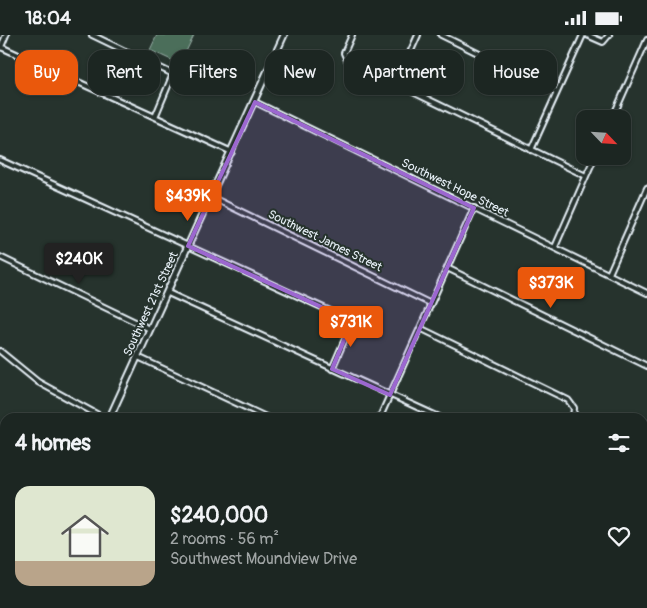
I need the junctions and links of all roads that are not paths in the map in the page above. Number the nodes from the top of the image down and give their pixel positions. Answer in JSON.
{"nodes":[{"id":1,"x":6,"y":35,"type":"edge"},
{"id":2,"x":92,"y":35,"type":"edge"},
{"id":3,"x":283,"y":35,"type":"edge"},
{"id":4,"x":352,"y":35,"type":"edge"},
{"id":5,"x":418,"y":35,"type":"edge"},
{"id":6,"x":441,"y":35,"type":"edge"},
{"id":7,"x":583,"y":35,"type":"edge"},
{"id":8,"x":588,"y":35,"type":"edge"},
{"id":9,"x":610,"y":35,"type":"edge"},
{"id":10,"x":647,"y":40,"type":"edge"},
{"id":11,"x":0,"y":48,"type":"edge"},
{"id":12,"x":345,"y":50,"type":"edge"},
{"id":13,"x":411,"y":50,"type":"edge"},
{"id":14,"x":474,"y":51,"type":"edge"},
{"id":15,"x":557,"y":91,"type":"edge"},
{"id":16,"x":418,"y":95,"type":"edge"},
{"id":17,"x":555,"y":95,"type":"edge"},
{"id":18,"x":254,"y":102,"type":"junction"},
{"id":19,"x":616,"y":110,"type":"edge"},
{"id":20,"x":154,"y":117,"type":"junction"},
{"id":21,"x":531,"y":150,"type":"junction"},
{"id":22,"x":232,"y":152,"type":"junction"},
{"id":23,"x":0,"y":160,"type":"edge"},
{"id":24,"x":591,"y":165,"type":"edge"},
{"id":25,"x":586,"y":176,"type":"junction"},
{"id":26,"x":647,"y":188,"type":"edge"},
{"id":27,"x":211,"y":197,"type":"junction"},
{"id":28,"x":474,"y":208,"type":"junction"},
{"id":29,"x":188,"y":246,"type":"junction"},
{"id":30,"x":555,"y":247,"type":"junction"},
{"id":31,"x":0,"y":257,"type":"edge"},
{"id":32,"x":447,"y":268,"type":"junction"},
{"id":33,"x":609,"y":274,"type":"junction"},
{"id":34,"x":168,"y":293,"type":"junction"},
{"id":35,"x":647,"y":293,"type":"edge"},
{"id":36,"x":431,"y":304,"type":"junction"},
{"id":37,"x":420,"y":328,"type":"junction"},
{"id":38,"x":150,"y":329,"type":"junction"},
{"id":39,"x":0,"y":351,"type":"edge"},
{"id":40,"x":138,"y":357,"type":"junction"},
{"id":41,"x":647,"y":366,"type":"edge"},
{"id":42,"x":332,"y":369,"type":"junction"},
{"id":43,"x":390,"y":395,"type":"junction"},
{"id":44,"x":95,"y":413,"type":"edge"},
{"id":45,"x":112,"y":413,"type":"edge"},
{"id":46,"x":257,"y":413,"type":"edge"},
{"id":47,"x":382,"y":413,"type":"edge"},
{"id":48,"x":430,"y":413,"type":"edge"},
{"id":49,"x":573,"y":413,"type":"edge"}],
"edges":[{"from":1,"to":11,"type":"street"},
{"from":2,"to":20,"type":"street"},
{"from":3,"to":18,"type":"main road","name":"Southwest 21st Street"},
{"from":4,"to":12,"type":"street"},
{"from":5,"to":13,"type":"street"},
{"from":6,"to":14,"type":"street"},
{"from":7,"to":15,"type":"street"},
{"from":8,"to":9,"type":"street"},
{"from":10,"to":19,"type":"street"},
{"from":11,"to":20,"type":"street"},
{"from":16,"to":21,"type":"street"},
{"from":17,"to":21,"type":"street"},
{"from":18,"to":22,"type":"main road","name":"Southwest 21st Street"},
{"from":18,"to":28,"type":"street","name":"Southwest Hope Street"},
{"from":20,"to":22,"type":"street"},
{"from":21,"to":25,"type":"street"},
{"from":22,"to":27,"type":"main road","name":"Southwest 21st Street"},
{"from":23,"to":29,"type":"street"},
{"from":24,"to":25,"type":"street"},
{"from":25,"to":30,"type":"street"},
{"from":26,"to":33,"type":"street"},
{"from":27,"to":29,"type":"main road","name":"Southwest 21st Street"},
{"from":27,"to":36,"type":"street","name":"Southwest James Street"},
{"from":28,"to":30,"type":"street","name":"Southwest Hope Street"},
{"from":28,"to":32,"type":"street"},
{"from":29,"to":34,"type":"main road","name":"Southwest 21st Street"},
{"from":29,"to":42,"type":"street"},
{"from":30,"to":33,"type":"street","name":"Southwest Hope Street"},
{"from":31,"to":38,"type":"street"},
{"from":32,"to":36,"type":"street"},
{"from":32,"to":41,"type":"street"},
{"from":33,"to":35,"type":"street","name":"Southwest Hope Street"},
{"from":34,"to":38,"type":"main road","name":"Southwest 21st Street"},
{"from":34,"to":42,"type":"street"},
{"from":36,"to":37,"type":"street"},
{"from":37,"to":43,"type":"street"},
{"from":37,"to":49,"type":"street"},
{"from":38,"to":40,"type":"main road","name":"Southwest 21st Street"},
{"from":39,"to":44,"type":"street"},
{"from":40,"to":45,"type":"main road","name":"Southwest 21st Street"},
{"from":40,"to":46,"type":"street"},
{"from":42,"to":43,"type":"street"},
{"from":43,"to":47,"type":"street"},
{"from":43,"to":48,"type":"street"}]}
